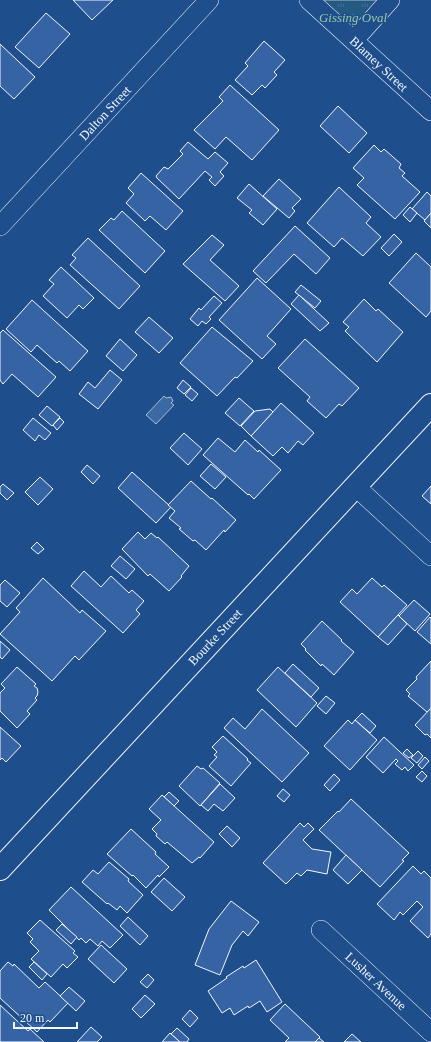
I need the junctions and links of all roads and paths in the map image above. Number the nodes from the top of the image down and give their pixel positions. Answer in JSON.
{"nodes":[{"id":1,"x":209,"y":0,"type":"edge"},
{"id":2,"x":309,"y":0,"type":"edge"},
{"id":3,"x":390,"y":0,"type":"edge"},
{"id":4,"x":354,"y":40,"type":"junction"},
{"id":5,"x":431,"y":111,"type":"edge"},
{"id":6,"x":0,"y":226,"type":"edge"},
{"id":7,"x":431,"y":404,"type":"edge"},
{"id":8,"x":355,"y":486,"type":"junction"},
{"id":9,"x":431,"y":556,"type":"edge"},
{"id":10,"x":0,"y":869,"type":"edge"},
{"id":11,"x":321,"y":930,"type":"dead end"},
{"id":12,"x":431,"y":1032,"type":"edge"}],
"edges":[{"from":1,"to":6,"type":"street","name":"Dalton Street"},
{"from":2,"to":4,"type":"street","name":"Blamey Street"},
{"from":3,"to":4,"type":"street"},
{"from":4,"to":5,"type":"street","name":"Blamey Street"},
{"from":7,"to":8,"type":"main road","name":"Bourke Street"},
{"from":8,"to":9,"type":"street"},
{"from":8,"to":10,"type":"main road","name":"Bourke Street"},
{"from":11,"to":12,"type":"street","name":"Lusher Avenue"}]}
